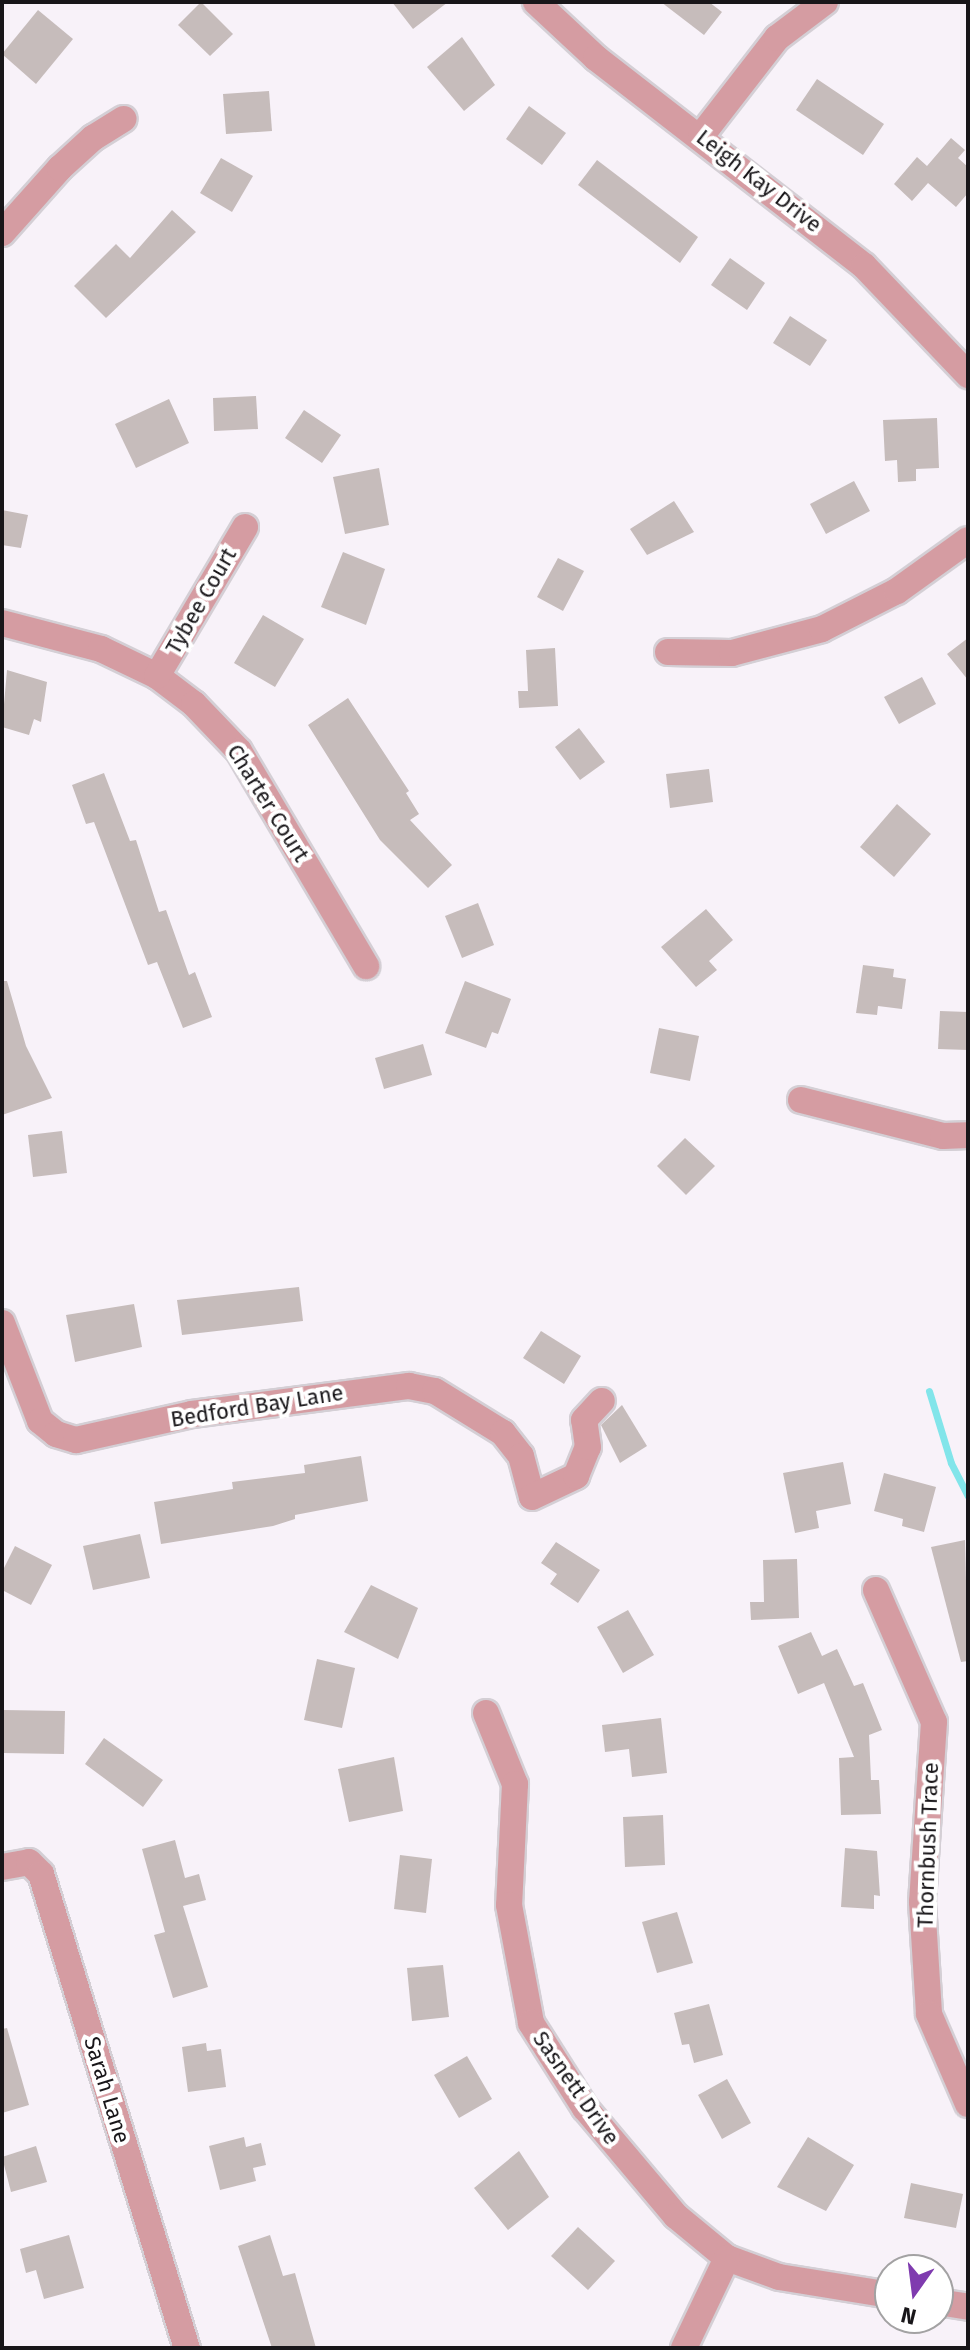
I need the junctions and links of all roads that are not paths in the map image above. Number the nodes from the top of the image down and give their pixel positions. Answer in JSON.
{"nodes":[{"id":1,"x":536,"y":2,"type":"edge"},
{"id":2,"x":825,"y":2,"type":"edge"},
{"id":3,"x":124,"y":119,"type":"dead end"},
{"id":4,"x":701,"y":136,"type":"junction"},
{"id":5,"x":2,"y":233,"type":"edge"},
{"id":6,"x":968,"y":375,"type":"edge"},
{"id":7,"x":245,"y":527,"type":"dead end"},
{"id":8,"x":968,"y":540,"type":"edge"},
{"id":9,"x":2,"y":623,"type":"edge"},
{"id":10,"x":668,"y":652,"type":"dead end"},
{"id":11,"x":157,"y":676,"type":"junction"},
{"id":12,"x":366,"y":966,"type":"dead end"},
{"id":13,"x":801,"y":1100,"type":"dead end"},
{"id":14,"x":968,"y":1135,"type":"edge"},
{"id":15,"x":2,"y":1323,"type":"edge"},
{"id":16,"x":602,"y":1401,"type":"dead end"},
{"id":17,"x":876,"y":1590,"type":"dead end"},
{"id":18,"x":486,"y":1713,"type":"dead end"},
{"id":19,"x":2,"y":1867,"type":"edge"},
{"id":20,"x":968,"y":2104,"type":"edge"},
{"id":21,"x":727,"y":2258,"type":"junction"},
{"id":22,"x":874,"y":2292,"type":"edge"},
{"id":23,"x":187,"y":2348,"type":"edge"},
{"id":24,"x":684,"y":2348,"type":"edge"}],
"edges":[{"from":1,"to":4,"type":"street","name":"Leigh Kay Drive"},
{"from":2,"to":4,"type":"street"},
{"from":3,"to":5,"type":"street"},
{"from":4,"to":6,"type":"street","name":"Leigh Kay Drive"},
{"from":7,"to":11,"type":"street","name":"Tybee Court"},
{"from":8,"to":10,"type":"street"},
{"from":9,"to":11,"type":"street","name":"Charter Court"},
{"from":11,"to":12,"type":"street","name":"Charter Court"},
{"from":13,"to":14,"type":"street"},
{"from":15,"to":16,"type":"street","name":"Bedford Bay Lane"},
{"from":17,"to":20,"type":"street","name":"Thornbush Trace"},
{"from":18,"to":21,"type":"street","name":"Sasnett Drive"},
{"from":19,"to":23,"type":"street","name":"Sarah Lane"},
{"from":21,"to":22,"type":"street","name":"Sasnett Drive"},
{"from":21,"to":24,"type":"street"}]}
